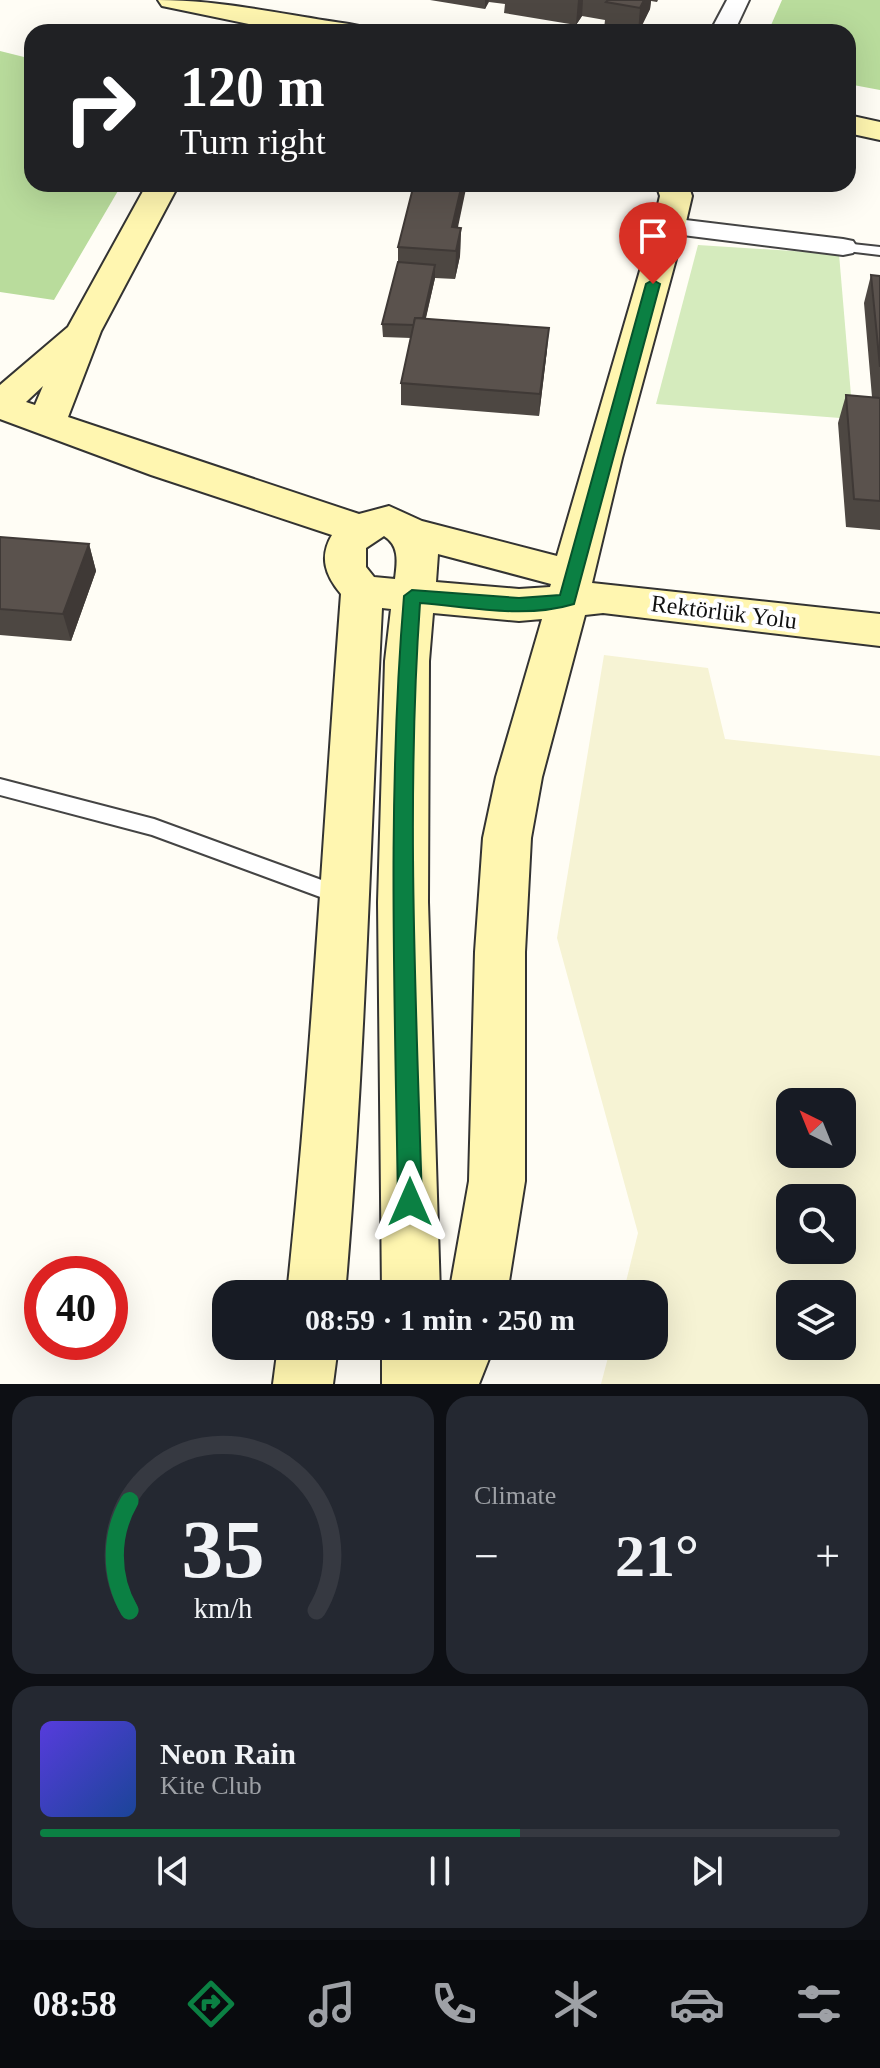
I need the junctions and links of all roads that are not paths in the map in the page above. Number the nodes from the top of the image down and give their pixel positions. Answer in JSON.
{"nodes":[{"id":1,"x":176,"y":0,"type":"edge"},
{"id":2,"x":738,"y":0,"type":"edge"},
{"id":3,"x":254,"y":17,"type":"edge"},
{"id":4,"x":298,"y":24,"type":"edge"},
{"id":5,"x":726,"y":24,"type":"edge"},
{"id":6,"x":856,"y":126,"type":"edge"},
{"id":7,"x":880,"y":131,"type":"edge"},
{"id":8,"x":159,"y":192,"type":"edge"},
{"id":9,"x":677,"y":198,"type":"edge"},
{"id":10,"x":843,"y":247,"type":"joint"},
{"id":11,"x":880,"y":251,"type":"edge"},
{"id":12,"x":83,"y":331,"type":"junction"},
{"id":13,"x":0,"y":405,"type":"edge"},
{"id":14,"x":47,"y":423,"type":"junction"},
{"id":15,"x":360,"y":529,"type":"junction"},
{"id":16,"x":409,"y":532,"type":"junction"},
{"id":17,"x":570,"y":587,"type":"junction"},
{"id":18,"x":362,"y":591,"type":"junction"},
{"id":19,"x":412,"y":596,"type":"junction"},
{"id":20,"x":880,"y":630,"type":"edge"},
{"id":21,"x":0,"y":787,"type":"edge"},
{"id":22,"x":342,"y":896,"type":"junction"},
{"id":23,"x":317,"y":1280,"type":"edge"},
{"id":24,"x":411,"y":1280,"type":"edge"},
{"id":25,"x":482,"y":1280,"type":"edge"},
{"id":26,"x":306,"y":1360,"type":"edge"},
{"id":27,"x":412,"y":1360,"type":"edge"},
{"id":28,"x":458,"y":1360,"type":"edge"},
{"id":29,"x":303,"y":1384,"type":"edge"},
{"id":30,"x":412,"y":1384,"type":"edge"},
{"id":31,"x":449,"y":1384,"type":"edge"}],
"edges":[{"from":1,"to":3,"type":"street"},
{"from":2,"to":5,"type":"street"},
{"from":3,"to":4,"type":"street"},
{"from":6,"to":7,"type":"street"},
{"from":8,"to":12,"type":"street"},
{"from":9,"to":10,"type":"street"},
{"from":9,"to":17,"type":"street"},
{"from":10,"to":11,"type":"lane"},
{"from":12,"to":13,"type":"street"},
{"from":12,"to":14,"type":"street"},
{"from":13,"to":14,"type":"street"},
{"from":14,"to":15,"type":"street"},
{"from":15,"to":16,"type":"street"},
{"from":15,"to":18,"type":"street"},
{"from":16,"to":17,"type":"street"},
{"from":16,"to":19,"type":"street"},
{"from":17,"to":19,"type":"street"},
{"from":17,"to":20,"type":"street","name":"Rektörlük Yolu"},
{"from":17,"to":25,"type":"street"},
{"from":18,"to":19,"type":"street"},
{"from":18,"to":22,"type":"street"},
{"from":19,"to":24,"type":"street"},
{"from":21,"to":22,"type":"lane"},
{"from":22,"to":23,"type":"street"},
{"from":26,"to":29,"type":"street"},
{"from":27,"to":30,"type":"street"},
{"from":28,"to":31,"type":"street"}]}
